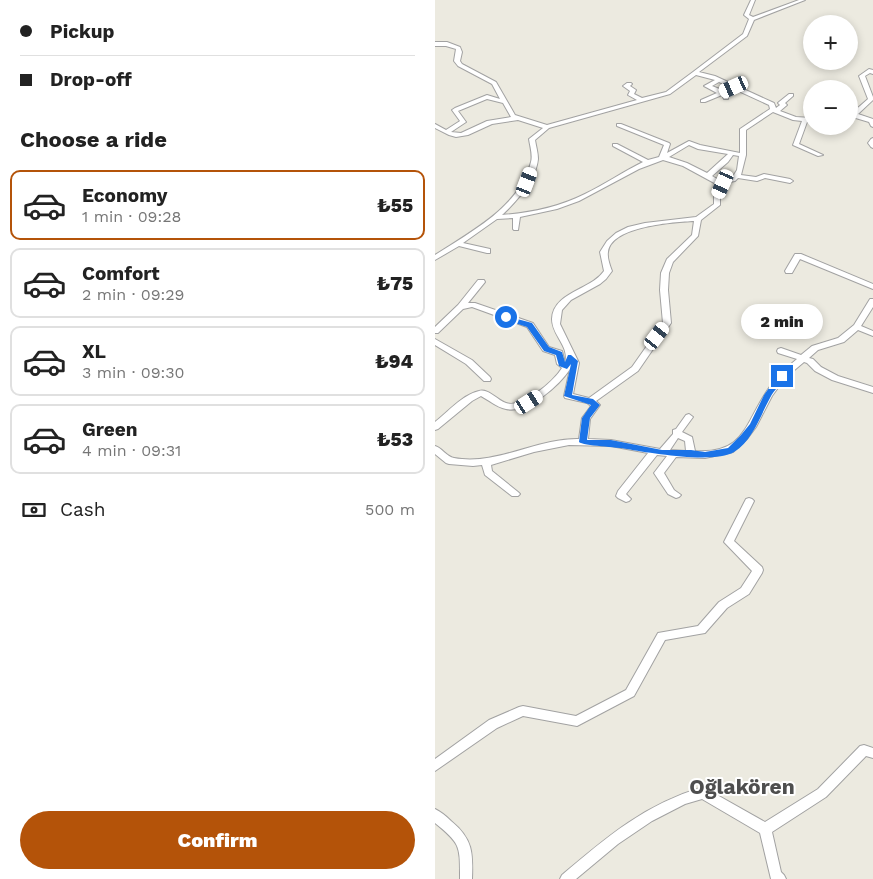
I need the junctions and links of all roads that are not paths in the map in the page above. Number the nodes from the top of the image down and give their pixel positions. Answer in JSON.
{"nodes":[{"id":1,"x":753,"y":0,"type":"edge"},
{"id":2,"x":803,"y":0,"type":"edge"},
{"id":3,"x":752,"y":19,"type":"junction"},
{"id":4,"x":435,"y":44,"type":"edge"},
{"id":5,"x":873,"y":72,"type":"edge"},
{"id":6,"x":695,"y":74,"type":"junction"},
{"id":7,"x":719,"y":80,"type":"junction"},
{"id":8,"x":629,"y":84,"type":"dead end"},
{"id":9,"x":734,"y":87,"type":"junction"},
{"id":10,"x":724,"y":95,"type":"junction"},
{"id":11,"x":791,"y":96,"type":"dead end"},
{"id":12,"x":872,"y":99,"type":"edge"},
{"id":13,"x":703,"y":100,"type":"dead end"},
{"id":14,"x":643,"y":101,"type":"junction"},
{"id":15,"x":506,"y":102,"type":"junction"},
{"id":16,"x":774,"y":110,"type":"junction"},
{"id":17,"x":858,"y":111,"type":"edge"},
{"id":18,"x":858,"y":116,"type":"edge"},
{"id":19,"x":517,"y":118,"type":"junction"},
{"id":20,"x":803,"y":120,"type":"edge"},
{"id":21,"x":619,"y":125,"type":"dead end"},
{"id":22,"x":873,"y":125,"type":"edge"},
{"id":23,"x":435,"y":126,"type":"edge"},
{"id":24,"x":547,"y":127,"type":"junction"},
{"id":25,"x":803,"y":130,"type":"edge"},
{"id":26,"x":447,"y":132,"type":"junction"},
{"id":27,"x":873,"y":140,"type":"edge"},
{"id":28,"x":667,"y":144,"type":"junction"},
{"id":29,"x":615,"y":145,"type":"dead end"},
{"id":30,"x":873,"y":146,"type":"edge"},
{"id":31,"x":679,"y":148,"type":"junction"},
{"id":32,"x":731,"y":154,"type":"junction"},
{"id":33,"x":743,"y":155,"type":"junction"},
{"id":34,"x":820,"y":155,"type":"dead end"},
{"id":35,"x":662,"y":158,"type":"junction"},
{"id":36,"x":649,"y":163,"type":"junction"},
{"id":37,"x":737,"y":176,"type":"junction"},
{"id":38,"x":707,"y":177,"type":"junction"},
{"id":39,"x":790,"y":181,"type":"dead end"},
{"id":40,"x":718,"y":182,"type":"junction"},
{"id":41,"x":517,"y":216,"type":"junction"},
{"id":42,"x":495,"y":217,"type":"junction"},
{"id":43,"x":698,"y":219,"type":"junction"},
{"id":44,"x":516,"y":229,"type":"dead end"},
{"id":45,"x":457,"y":243,"type":"junction"},
{"id":46,"x":435,"y":251,"type":"edge"},
{"id":47,"x":487,"y":251,"type":"dead end"},
{"id":48,"x":444,"y":252,"type":"junction"},
{"id":49,"x":435,"y":258,"type":"edge"},
{"id":50,"x":789,"y":271,"type":"dead end"},
{"id":51,"x":481,"y":282,"type":"dead end"},
{"id":52,"x":873,"y":287,"type":"edge"},
{"id":53,"x":873,"y":301,"type":"edge"},
{"id":54,"x":461,"y":307,"type":"junction"},
{"id":55,"x":857,"y":327,"type":"junction"},
{"id":56,"x":435,"y":331,"type":"edge"},
{"id":57,"x":873,"y":334,"type":"edge"},
{"id":58,"x":435,"y":342,"type":"edge"},
{"id":59,"x":781,"y":351,"type":"dead end"},
{"id":60,"x":571,"y":357,"type":"junction"},
{"id":61,"x":803,"y":358,"type":"junction"},
{"id":62,"x":567,"y":367,"type":"junction"},
{"id":63,"x":487,"y":379,"type":"dead end"},
{"id":64,"x":873,"y":390,"type":"edge"},
{"id":65,"x":590,"y":401,"type":"junction"},
{"id":66,"x":689,"y":417,"type":"dead end"},
{"id":67,"x":435,"y":427,"type":"edge"},
{"id":68,"x":676,"y":432,"type":"junction"},
{"id":69,"x":583,"y":442,"type":"junction"},
{"id":70,"x":435,"y":449,"type":"edge"},
{"id":71,"x":659,"y":452,"type":"junction"},
{"id":72,"x":674,"y":453,"type":"junction"},
{"id":73,"x":691,"y":453,"type":"junction"},
{"id":74,"x":486,"y":462,"type":"junction"},
{"id":75,"x":515,"y":494,"type":"dead end"},
{"id":76,"x":676,"y":495,"type":"dead end"},
{"id":77,"x":626,"y":499,"type":"dead end"},
{"id":78,"x":749,"y":501,"type":"dead end"},
{"id":79,"x":873,"y":752,"type":"edge"},
{"id":80,"x":435,"y":766,"type":"edge"},
{"id":81,"x":435,"y":815,"type":"edge"},
{"id":82,"x":765,"y":829,"type":"junction"},
{"id":83,"x":775,"y":878,"type":"edge"},
{"id":84,"x":466,"y":879,"type":"edge"},
{"id":85,"x":567,"y":879,"type":"edge"}],
"edges":[{"from":1,"to":3,"type":"street"},
{"from":2,"to":3,"type":"street"},
{"from":3,"to":6,"type":"street"},
{"from":4,"to":15,"type":"street"},
{"from":5,"to":12,"type":"street"},
{"from":6,"to":7,"type":"street"},
{"from":6,"to":14,"type":"street"},
{"from":7,"to":9,"type":"street"},
{"from":7,"to":10,"type":"street"},
{"from":8,"to":14,"type":"street"},
{"from":9,"to":10,"type":"street"},
{"from":9,"to":16,"type":"street"},
{"from":10,"to":13,"type":"street"},
{"from":11,"to":16,"type":"street"},
{"from":12,"to":17,"type":"street"},
{"from":14,"to":24,"type":"street"},
{"from":15,"to":19,"type":"street"},
{"from":15,"to":26,"type":"street"},
{"from":16,"to":20,"type":"street"},
{"from":16,"to":33,"type":"street"},
{"from":18,"to":22,"type":"street"},
{"from":19,"to":24,"type":"street"},
{"from":19,"to":26,"type":"street"},
{"from":21,"to":28,"type":"street"},
{"from":23,"to":26,"type":"street"},
{"from":24,"to":42,"type":"street"},
{"from":25,"to":34,"type":"street"},
{"from":27,"to":30,"type":"street"},
{"from":28,"to":31,"type":"street"},
{"from":28,"to":35,"type":"street"},
{"from":29,"to":36,"type":"street"},
{"from":31,"to":32,"type":"street"},
{"from":31,"to":35,"type":"street"},
{"from":32,"to":33,"type":"street"},
{"from":32,"to":38,"type":"street"},
{"from":33,"to":37,"type":"street"},
{"from":35,"to":36,"type":"street"},
{"from":35,"to":38,"type":"street"},
{"from":36,"to":41,"type":"street"},
{"from":37,"to":39,"type":"street"},
{"from":37,"to":40,"type":"street"},
{"from":38,"to":40,"type":"street"},
{"from":40,"to":43,"type":"street"},
{"from":41,"to":42,"type":"street"},
{"from":41,"to":44,"type":"street"},
{"from":42,"to":45,"type":"street"},
{"from":43,"to":60,"type":"street"},
{"from":43,"to":65,"type":"street"},
{"from":45,"to":47,"type":"street"},
{"from":45,"to":48,"type":"street"},
{"from":46,"to":48,"type":"street"},
{"from":48,"to":49,"type":"street"},
{"from":50,"to":52,"type":"street"},
{"from":51,"to":54,"type":"street"},
{"from":53,"to":55,"type":"street"},
{"from":54,"to":56,"type":"street"},
{"from":54,"to":62,"type":"street"},
{"from":55,"to":57,"type":"street"},
{"from":55,"to":61,"type":"street"},
{"from":58,"to":63,"type":"street"},
{"from":59,"to":61,"type":"street"},
{"from":60,"to":62,"type":"street"},
{"from":60,"to":65,"type":"street"},
{"from":61,"to":64,"type":"street"},
{"from":61,"to":73,"type":"street"},
{"from":62,"to":67,"type":"street"},
{"from":65,"to":69,"type":"street"},
{"from":66,"to":68,"type":"street"},
{"from":68,"to":71,"type":"street"},
{"from":68,"to":73,"type":"street"},
{"from":69,"to":71,"type":"street"},
{"from":69,"to":74,"type":"street"},
{"from":70,"to":74,"type":"street"},
{"from":71,"to":72,"type":"street"},
{"from":71,"to":77,"type":"street"},
{"from":72,"to":73,"type":"street"},
{"from":72,"to":76,"type":"street"},
{"from":74,"to":75,"type":"street"},
{"from":78,"to":80,"type":"street"},
{"from":79,"to":82,"type":"street"},
{"from":81,"to":84,"type":"street"},
{"from":82,"to":83,"type":"street"},
{"from":82,"to":85,"type":"street"}]}
